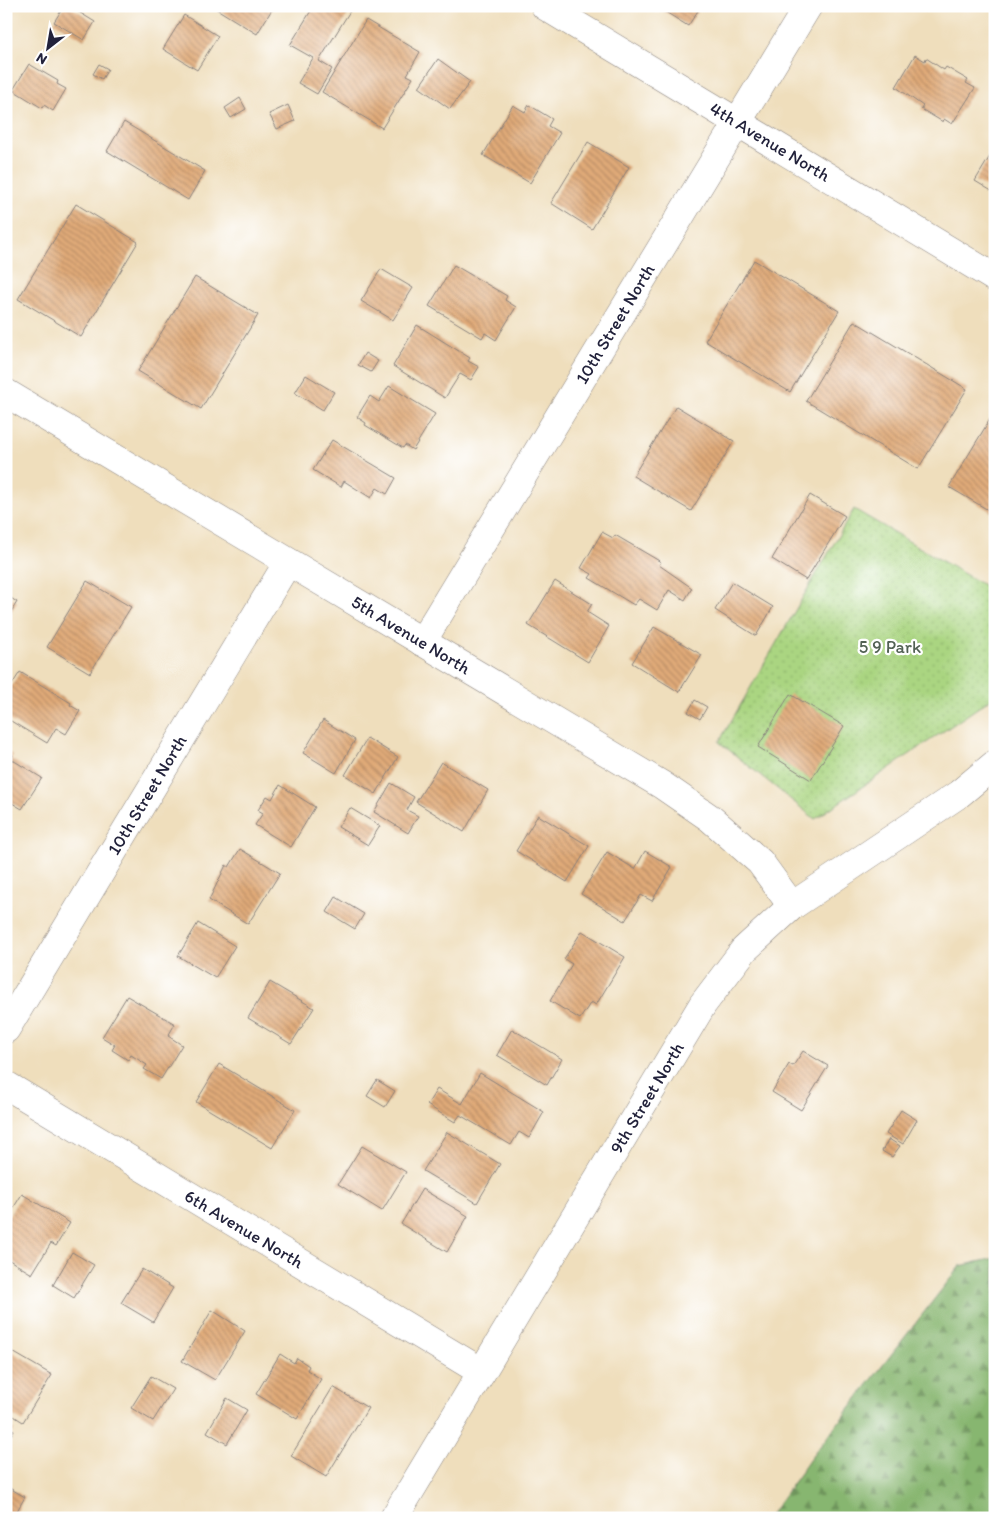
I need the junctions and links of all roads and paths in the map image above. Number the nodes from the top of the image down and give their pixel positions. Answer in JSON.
{"nodes":[{"id":1,"x":545,"y":6,"type":"edge"},
{"id":2,"x":808,"y":6,"type":"edge"},
{"id":3,"x":737,"y":123,"type":"junction"},
{"id":4,"x":995,"y":278,"type":"edge"},
{"id":5,"x":6,"y":393,"type":"edge"},
{"id":6,"x":288,"y":562,"type":"junction"},
{"id":7,"x":422,"y":642,"type":"junction"},
{"id":8,"x":995,"y":764,"type":"edge"},
{"id":9,"x":792,"y":906,"type":"junction"},
{"id":10,"x":6,"y":1028,"type":"edge"},
{"id":11,"x":6,"y":1085,"type":"edge"},
{"id":12,"x":482,"y":1372,"type":"junction"},
{"id":13,"x":394,"y":1518,"type":"edge"}],
"edges":[{"from":1,"to":3,"type":"street","name":"4th Avenue North"},
{"from":2,"to":3,"type":"street","name":"10th Street North"},
{"from":3,"to":4,"type":"street","name":"4th Avenue North"},
{"from":3,"to":7,"type":"street","name":"10th Street North"},
{"from":5,"to":6,"type":"street","name":"5th Avenue North"},
{"from":6,"to":7,"type":"street","name":"5th Avenue North"},
{"from":6,"to":10,"type":"street","name":"10th Street North"},
{"from":7,"to":9,"type":"street","name":"5th Avenue North"},
{"from":8,"to":9,"type":"street","name":"9th Street North"},
{"from":9,"to":12,"type":"street","name":"9th Street North"},
{"from":11,"to":12,"type":"street","name":"6th Avenue North"},
{"from":12,"to":13,"type":"street","name":"9th Street North"}]}
